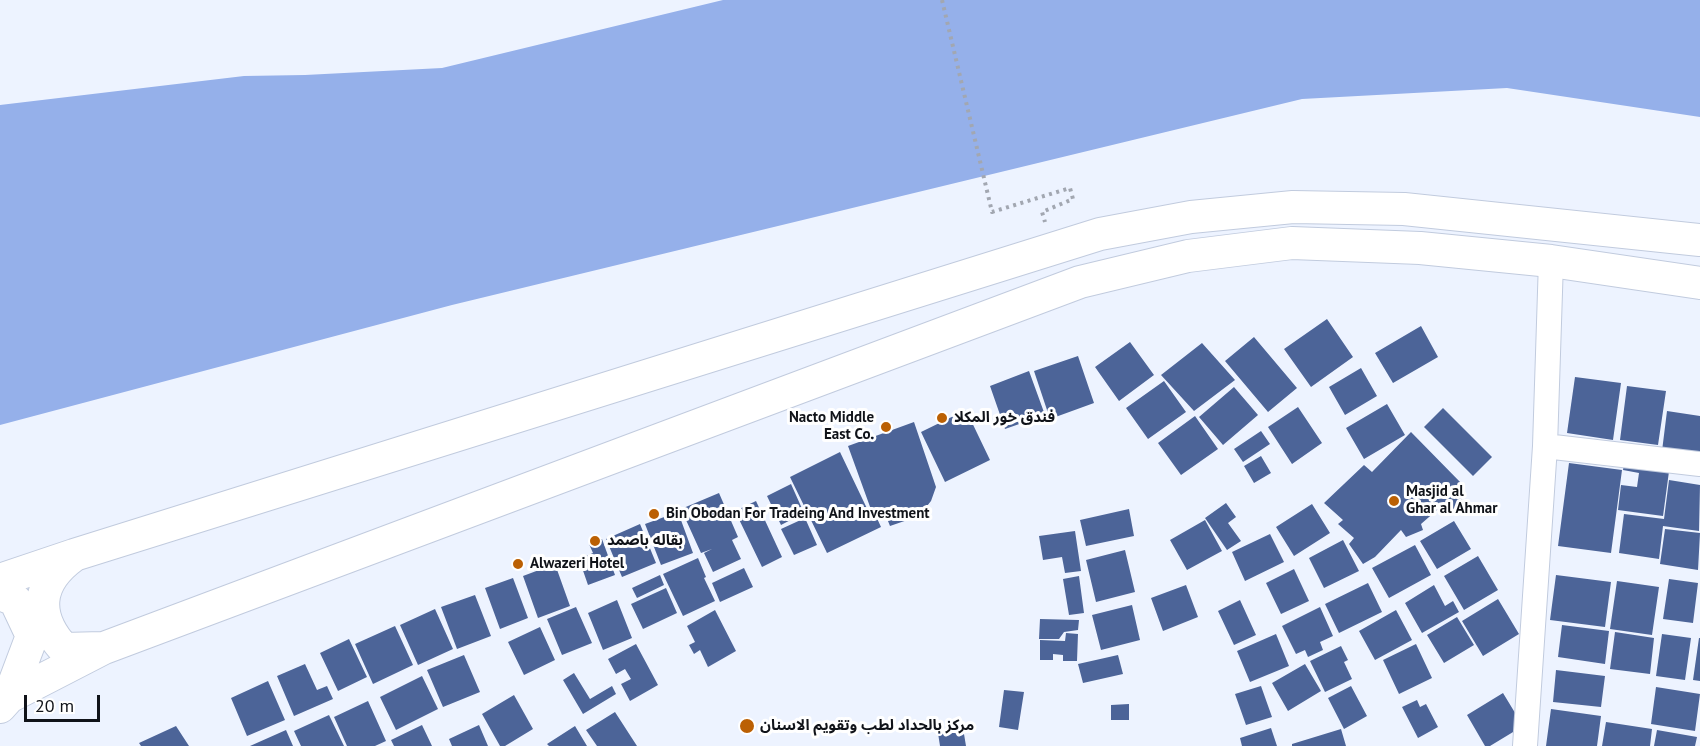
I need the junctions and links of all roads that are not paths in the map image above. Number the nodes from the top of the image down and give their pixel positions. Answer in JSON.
{"nodes":[{"id":1,"x":1700,"y":240,"type":"edge"},
{"id":2,"x":1551,"y":261,"type":"junction"},
{"id":3,"x":1700,"y":283,"type":"edge"},
{"id":4,"x":1545,"y":446,"type":"junction"},
{"id":5,"x":1700,"y":464,"type":"edge"},
{"id":6,"x":74,"y":555,"type":"junction"},
{"id":7,"x":0,"y":580,"type":"edge"},
{"id":8,"x":0,"y":594,"type":"edge"},
{"id":9,"x":104,"y":648,"type":"junction"},
{"id":10,"x":5,"y":702,"type":"edge"},
{"id":11,"x":1525,"y":746,"type":"edge"}],
"edges":[{"from":1,"to":6,"type":"main road"},
{"from":2,"to":3,"type":"main road"},
{"from":2,"to":4,"type":"street"},
{"from":2,"to":9,"type":"main road"},
{"from":4,"to":5,"type":"street"},
{"from":4,"to":11,"type":"street"},
{"from":6,"to":7,"type":"main road"},
{"from":6,"to":9,"type":"main road"},
{"from":8,"to":10,"type":"main road"},
{"from":9,"to":10,"type":"main road"}]}
